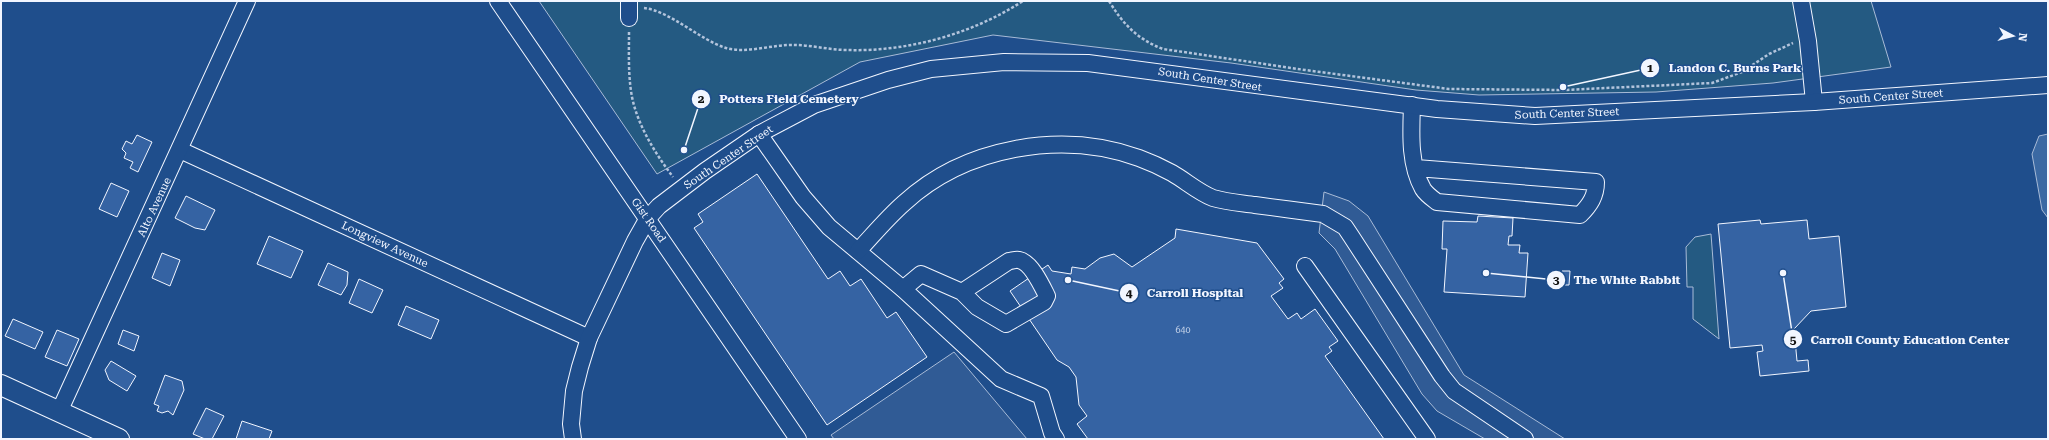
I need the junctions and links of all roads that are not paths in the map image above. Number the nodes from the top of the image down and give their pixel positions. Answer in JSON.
{"nodes":[{"id":1,"x":247,"y":1,"type":"edge"},
{"id":2,"x":498,"y":1,"type":"edge"},
{"id":3,"x":629,"y":1,"type":"edge"},
{"id":4,"x":1801,"y":1,"type":"edge"},
{"id":5,"x":629,"y":18,"type":"road end"},
{"id":6,"x":2048,"y":85,"type":"edge"},
{"id":7,"x":1814,"y":102,"type":"junction"},
{"id":8,"x":1412,"y":105,"type":"junction"},
{"id":9,"x":759,"y":134,"type":"junction"},
{"id":10,"x":180,"y":150,"type":"junction"},
{"id":11,"x":1416,"y":168,"type":"junction"},
{"id":12,"x":648,"y":218,"type":"junction"},
{"id":13,"x":858,"y":251,"type":"junction"},
{"id":14,"x":1305,"y":266,"type":"dead end"},
{"id":15,"x":903,"y":289,"type":"junction"},
{"id":16,"x":962,"y":292,"type":"junction"},
{"id":17,"x":589,"y":338,"type":"junction"},
{"id":18,"x":1,"y":385,"type":"edge"},
{"id":19,"x":60,"y":412,"type":"junction"},
{"id":20,"x":119,"y":439,"type":"edge"},
{"id":21,"x":573,"y":439,"type":"edge"},
{"id":22,"x":798,"y":439,"type":"edge"},
{"id":23,"x":1056,"y":439,"type":"edge"},
{"id":24,"x":1427,"y":439,"type":"edge"},
{"id":25,"x":1525,"y":439,"type":"edge"}],
"edges":[{"from":1,"to":10,"type":"street","name":"Alto Avenue"},
{"from":2,"to":12,"type":"street","name":"Gist Road"},
{"from":3,"to":5,"type":"street"},
{"from":4,"to":7,"type":"street"},
{"from":6,"to":7,"type":"street","name":"South Center Street"},
{"from":7,"to":8,"type":"street","name":"South Center Street"},
{"from":8,"to":9,"type":"street","name":"South Center Street"},
{"from":8,"to":11,"type":"street"},
{"from":9,"to":12,"type":"street","name":"South Center Street"},
{"from":9,"to":13,"type":"street"},
{"from":10,"to":17,"type":"street","name":"Longview Avenue"},
{"from":10,"to":19,"type":"street","name":"Alto Avenue"},
{"from":11,"to":11,"type":"street"},
{"from":12,"to":17,"type":"street","name":"South Center Street"},
{"from":12,"to":22,"type":"street","name":"Gist Road"},
{"from":13,"to":15,"type":"street"},
{"from":13,"to":25,"type":"street"},
{"from":14,"to":24,"type":"street"},
{"from":15,"to":16,"type":"street"},
{"from":15,"to":23,"type":"street"},
{"from":16,"to":16,"type":"street"},
{"from":17,"to":21,"type":"street","name":"South Center Street"},
{"from":18,"to":19,"type":"main road"},
{"from":19,"to":20,"type":"main road"}]}
